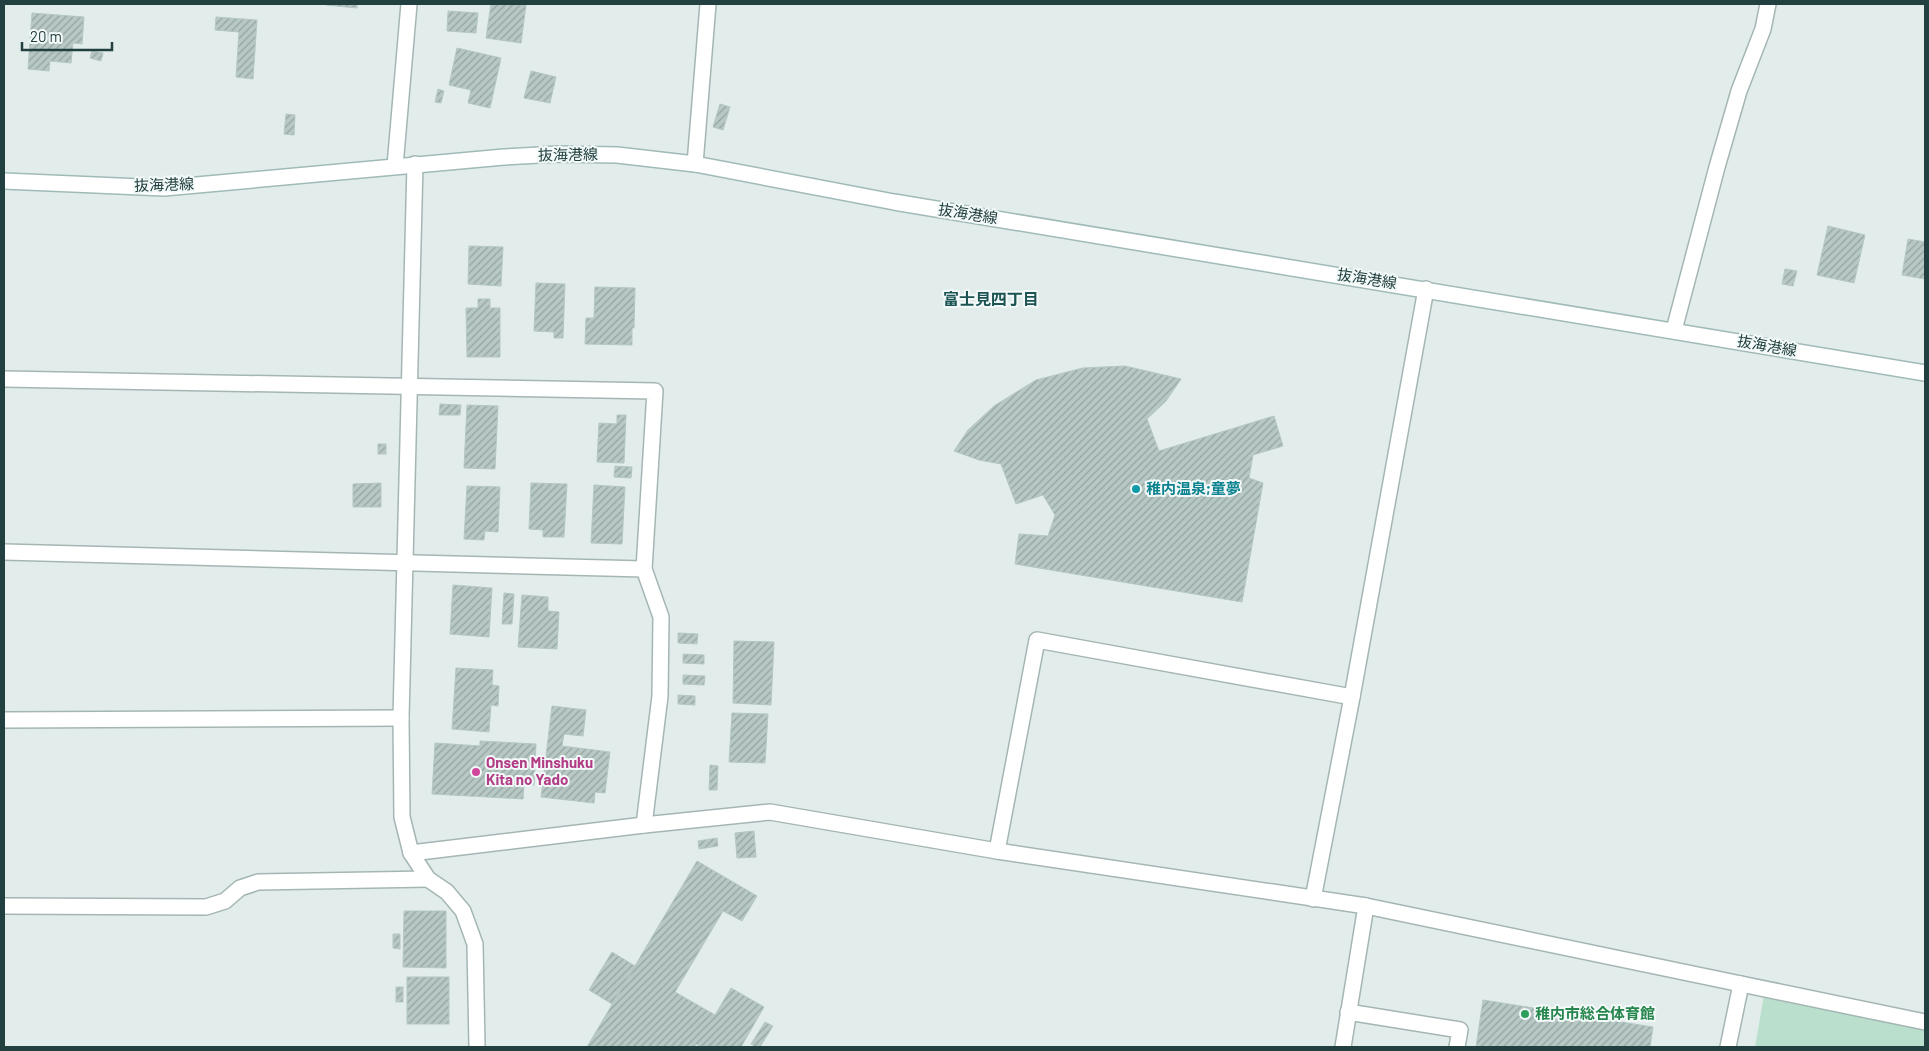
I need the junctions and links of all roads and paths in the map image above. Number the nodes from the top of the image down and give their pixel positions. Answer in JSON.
{"nodes":[{"id":1,"x":409,"y":4,"type":"edge"},
{"id":2,"x":708,"y":4,"type":"edge"},
{"id":3,"x":1768,"y":4,"type":"edge"},
{"id":4,"x":416,"y":164,"type":"junction"},
{"id":5,"x":695,"y":164,"type":"junction"},
{"id":6,"x":395,"y":166,"type":"junction"},
{"id":7,"x":4,"y":181,"type":"edge"},
{"id":8,"x":1426,"y":289,"type":"junction"},
{"id":9,"x":1674,"y":330,"type":"junction"},
{"id":10,"x":1925,"y":373,"type":"edge"},
{"id":11,"x":4,"y":379,"type":"edge"},
{"id":12,"x":411,"y":386,"type":"junction"},
{"id":13,"x":4,"y":552,"type":"edge"},
{"id":14,"x":406,"y":562,"type":"junction"},
{"id":15,"x":644,"y":569,"type":"junction"},
{"id":16,"x":1352,"y":697,"type":"junction"},
{"id":17,"x":401,"y":718,"type":"junction"},
{"id":18,"x":4,"y":720,"type":"edge"},
{"id":19,"x":644,"y":825,"type":"junction"},
{"id":20,"x":998,"y":851,"type":"junction"},
{"id":21,"x":411,"y":853,"type":"junction"},
{"id":22,"x":428,"y":879,"type":"junction"},
{"id":23,"x":1313,"y":899,"type":"junction"},
{"id":24,"x":4,"y":906,"type":"edge"},
{"id":25,"x":1366,"y":906,"type":"junction"},
{"id":26,"x":1741,"y":984,"type":"junction"},
{"id":27,"x":1348,"y":1012,"type":"junction"},
{"id":28,"x":1925,"y":1022,"type":"edge"},
{"id":29,"x":477,"y":1047,"type":"edge"},
{"id":30,"x":1343,"y":1047,"type":"edge"},
{"id":31,"x":1457,"y":1047,"type":"edge"},
{"id":32,"x":1728,"y":1047,"type":"edge"}],
"edges":[{"from":1,"to":6,"type":"street"},
{"from":2,"to":5,"type":"street"},
{"from":3,"to":9,"type":"street"},
{"from":4,"to":5,"type":"street","name":"抜海港線"},
{"from":4,"to":6,"type":"street","name":"抜海港線"},
{"from":4,"to":12,"type":"street"},
{"from":5,"to":8,"type":"street","name":"抜海港線"},
{"from":6,"to":7,"type":"street","name":"抜海港線"},
{"from":8,"to":9,"type":"street","name":"抜海港線"},
{"from":8,"to":16,"type":"street"},
{"from":9,"to":10,"type":"street","name":"抜海港線"},
{"from":11,"to":12,"type":"street"},
{"from":12,"to":14,"type":"street"},
{"from":12,"to":15,"type":"street"},
{"from":13,"to":14,"type":"street"},
{"from":14,"to":15,"type":"street"},
{"from":14,"to":17,"type":"street"},
{"from":15,"to":19,"type":"street"},
{"from":16,"to":20,"type":"street"},
{"from":16,"to":23,"type":"street"},
{"from":17,"to":18,"type":"street"},
{"from":17,"to":21,"type":"street"},
{"from":19,"to":20,"type":"street"},
{"from":19,"to":21,"type":"street"},
{"from":20,"to":23,"type":"street"},
{"from":21,"to":22,"type":"street"},
{"from":22,"to":24,"type":"street"},
{"from":22,"to":29,"type":"street"},
{"from":23,"to":25,"type":"street"},
{"from":25,"to":26,"type":"street"},
{"from":25,"to":27,"type":"street"},
{"from":26,"to":28,"type":"street"},
{"from":26,"to":32,"type":"street"},
{"from":27,"to":30,"type":"street"},
{"from":27,"to":31,"type":"street"}]}
